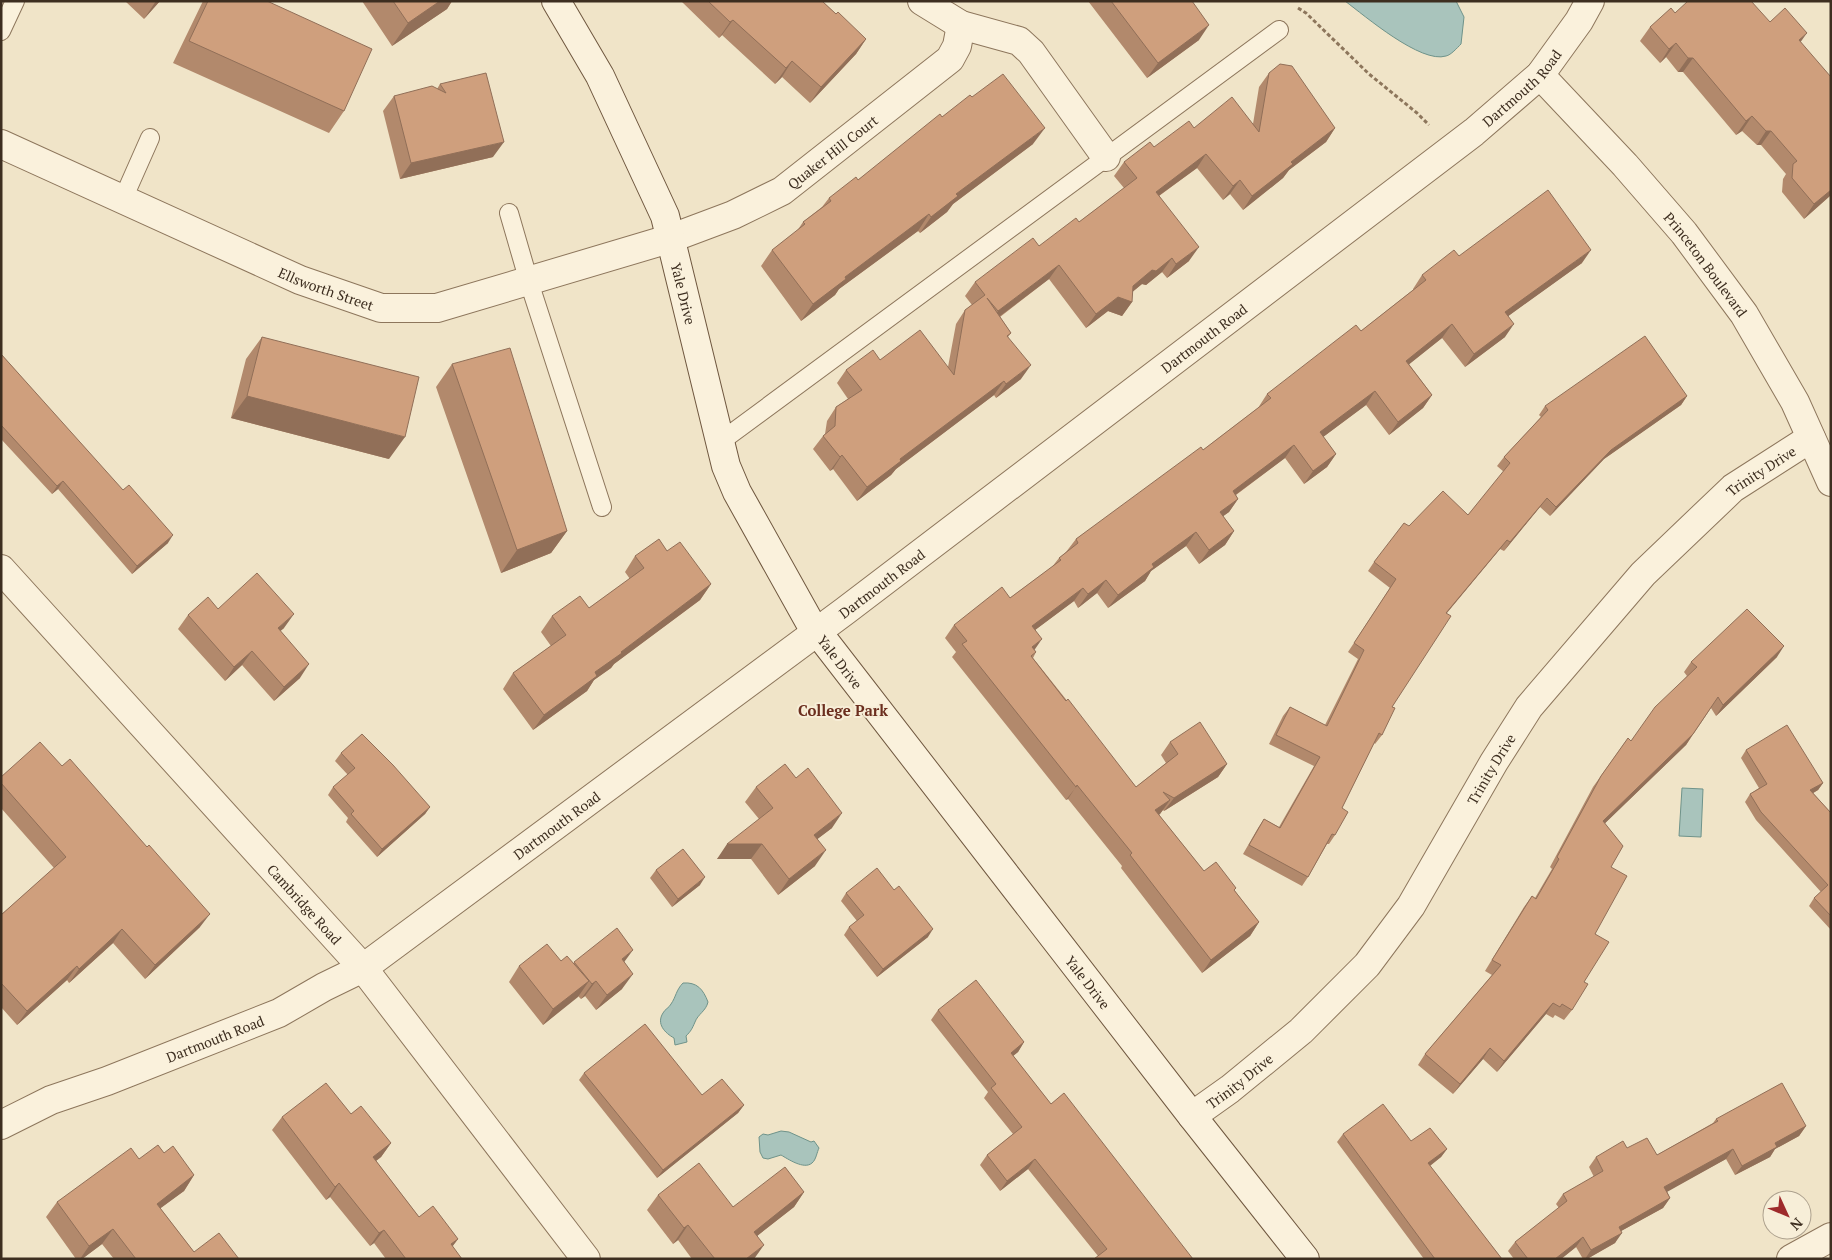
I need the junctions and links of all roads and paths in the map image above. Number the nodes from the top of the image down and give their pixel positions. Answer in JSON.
{"nodes":[{"id":1,"x":15,"y":1,"type":"edge"},
{"id":2,"x":556,"y":1,"type":"edge"},
{"id":3,"x":922,"y":1,"type":"edge"},
{"id":4,"x":1590,"y":1,"type":"edge"},
{"id":5,"x":1294,"y":5,"type":"dead end"},
{"id":6,"x":961,"y":25,"type":"junction"},
{"id":7,"x":1279,"y":30,"type":"dead end"},
{"id":8,"x":1,"y":31,"type":"edge"},
{"id":9,"x":1540,"y":75,"type":"junction"},
{"id":10,"x":150,"y":138,"type":"dead end"},
{"id":11,"x":1,"y":144,"type":"edge"},
{"id":12,"x":1452,"y":149,"type":"junction"},
{"id":13,"x":1106,"y":157,"type":"junction"},
{"id":14,"x":123,"y":199,"type":"junction"},
{"id":15,"x":509,"y":212,"type":"dead end"},
{"id":16,"x":669,"y":239,"type":"junction"},
{"id":17,"x":529,"y":282,"type":"junction"},
{"id":18,"x":1811,"y":438,"type":"junction"},
{"id":19,"x":720,"y":442,"type":"junction"},
{"id":20,"x":1831,"y":482,"type":"edge"},
{"id":21,"x":602,"y":507,"type":"dead end"},
{"id":22,"x":1,"y":569,"type":"edge"},
{"id":23,"x":818,"y":632,"type":"junction"},
{"id":24,"x":363,"y":968,"type":"junction"},
{"id":25,"x":1192,"y":1116,"type":"junction"},
{"id":26,"x":1,"y":1125,"type":"edge"},
{"id":27,"x":1831,"y":1237,"type":"edge"},
{"id":28,"x":586,"y":1259,"type":"edge"},
{"id":29,"x":1305,"y":1259,"type":"edge"},
{"id":30,"x":1791,"y":1259,"type":"edge"}],
"edges":[{"from":1,"to":8,"type":"lane"},
{"from":2,"to":16,"type":"street","name":"Yale Drive"},
{"from":3,"to":6,"type":"street"},
{"from":4,"to":9,"type":"street","name":"Dartmouth Road"},
{"from":5,"to":12,"type":"path"},
{"from":6,"to":13,"type":"street"},
{"from":6,"to":16,"type":"street","name":"Quaker Hill Court"},
{"from":7,"to":13,"type":"lane"},
{"from":9,"to":12,"type":"street","name":"Dartmouth Road"},
{"from":9,"to":18,"type":"street","name":"Princeton Boulevard"},
{"from":10,"to":14,"type":"lane"},
{"from":11,"to":14,"type":"street","name":"Ellsworth Street"},
{"from":12,"to":23,"type":"street","name":"Dartmouth Road"},
{"from":13,"to":19,"type":"lane"},
{"from":14,"to":17,"type":"street","name":"Ellsworth Street"},
{"from":15,"to":17,"type":"lane"},
{"from":16,"to":17,"type":"street","name":"Ellsworth Street"},
{"from":16,"to":19,"type":"street","name":"Yale Drive"},
{"from":17,"to":21,"type":"lane"},
{"from":18,"to":20,"type":"street","name":"Princeton Boulevard"},
{"from":18,"to":25,"type":"street","name":"Trinity Drive"},
{"from":19,"to":23,"type":"street","name":"Yale Drive"},
{"from":22,"to":24,"type":"street","name":"Cambridge Road"},
{"from":23,"to":24,"type":"street","name":"Dartmouth Road"},
{"from":23,"to":25,"type":"street","name":"Yale Drive"},
{"from":24,"to":26,"type":"street","name":"Dartmouth Road"},
{"from":24,"to":28,"type":"street","name":"Cambridge Road"},
{"from":25,"to":29,"type":"street","name":"Yale Drive"},
{"from":27,"to":30,"type":"street"}]}
